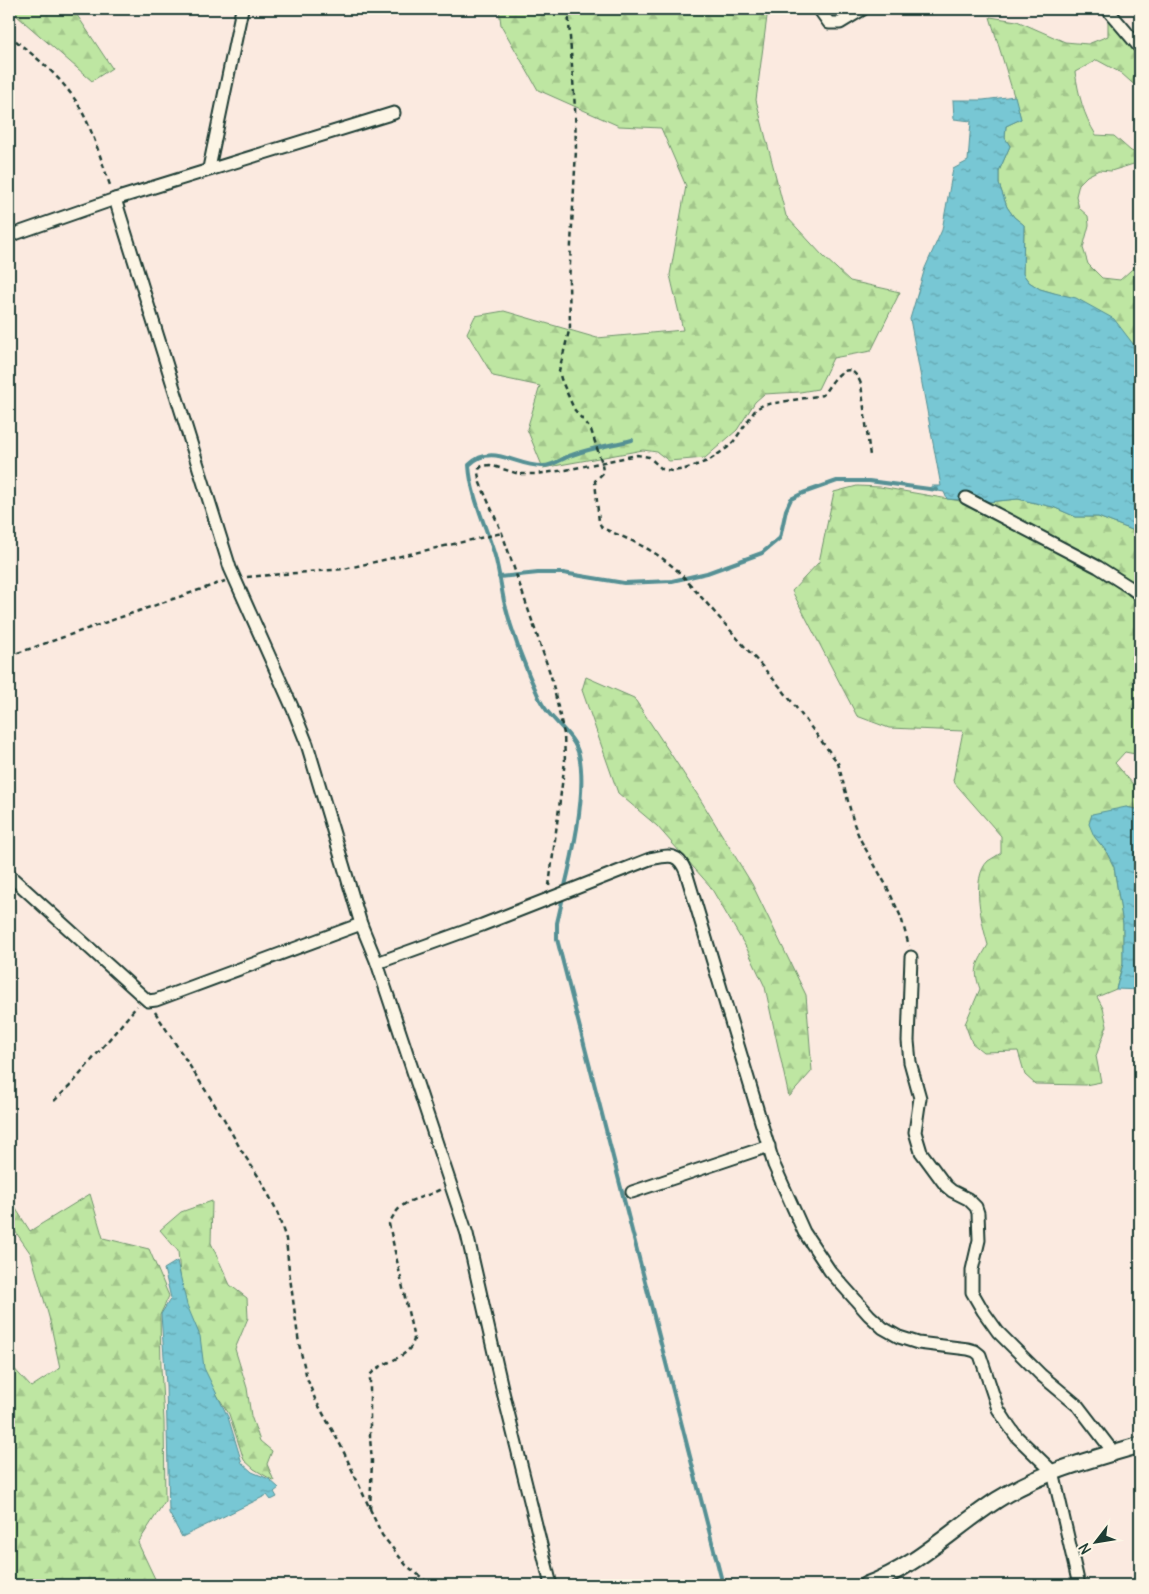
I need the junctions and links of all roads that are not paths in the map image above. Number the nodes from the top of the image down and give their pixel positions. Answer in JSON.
{"nodes":[{"id":1,"x":242,"y":9,"type":"edge"},
{"id":2,"x":818,"y":9,"type":"edge"},
{"id":3,"x":864,"y":9,"type":"edge"},
{"id":4,"x":1107,"y":9,"type":"edge"},
{"id":5,"x":1140,"y":48,"type":"edge"},
{"id":6,"x":394,"y":113,"type":"dead end"},
{"id":7,"x":209,"y":168,"type":"junction"},
{"id":8,"x":115,"y":199,"type":"junction"},
{"id":9,"x":9,"y":236,"type":"edge"},
{"id":10,"x":966,"y":498,"type":"dead end"},
{"id":11,"x":1140,"y":595,"type":"edge"},
{"id":12,"x":9,"y":875,"type":"edge"},
{"id":13,"x":361,"y":924,"type":"junction"},
{"id":14,"x":911,"y":957,"type":"road end"},
{"id":15,"x":376,"y":963,"type":"junction"},
{"id":16,"x":768,"y":1146,"type":"junction"},
{"id":17,"x":632,"y":1192,"type":"dead end"},
{"id":18,"x":1140,"y":1445,"type":"edge"},
{"id":19,"x":1114,"y":1453,"type":"junction"},
{"id":20,"x":1053,"y":1472,"type":"junction"},
{"id":21,"x":550,"y":1585,"type":"edge"},
{"id":22,"x":866,"y":1585,"type":"edge"},
{"id":23,"x":1079,"y":1585,"type":"edge"}],
"edges":[{"from":1,"to":7,"type":"street"},
{"from":2,"to":3,"type":"street"},
{"from":4,"to":5,"type":"street"},
{"from":6,"to":7,"type":"street"},
{"from":7,"to":8,"type":"street"},
{"from":8,"to":9,"type":"street"},
{"from":8,"to":13,"type":"street"},
{"from":10,"to":11,"type":"street"},
{"from":12,"to":13,"type":"street"},
{"from":13,"to":15,"type":"street"},
{"from":14,"to":19,"type":"street"},
{"from":15,"to":16,"type":"street"},
{"from":15,"to":21,"type":"street"},
{"from":16,"to":17,"type":"street"},
{"from":16,"to":20,"type":"street"},
{"from":18,"to":19,"type":"street"},
{"from":19,"to":20,"type":"street"},
{"from":20,"to":22,"type":"street"},
{"from":20,"to":23,"type":"street"}]}
